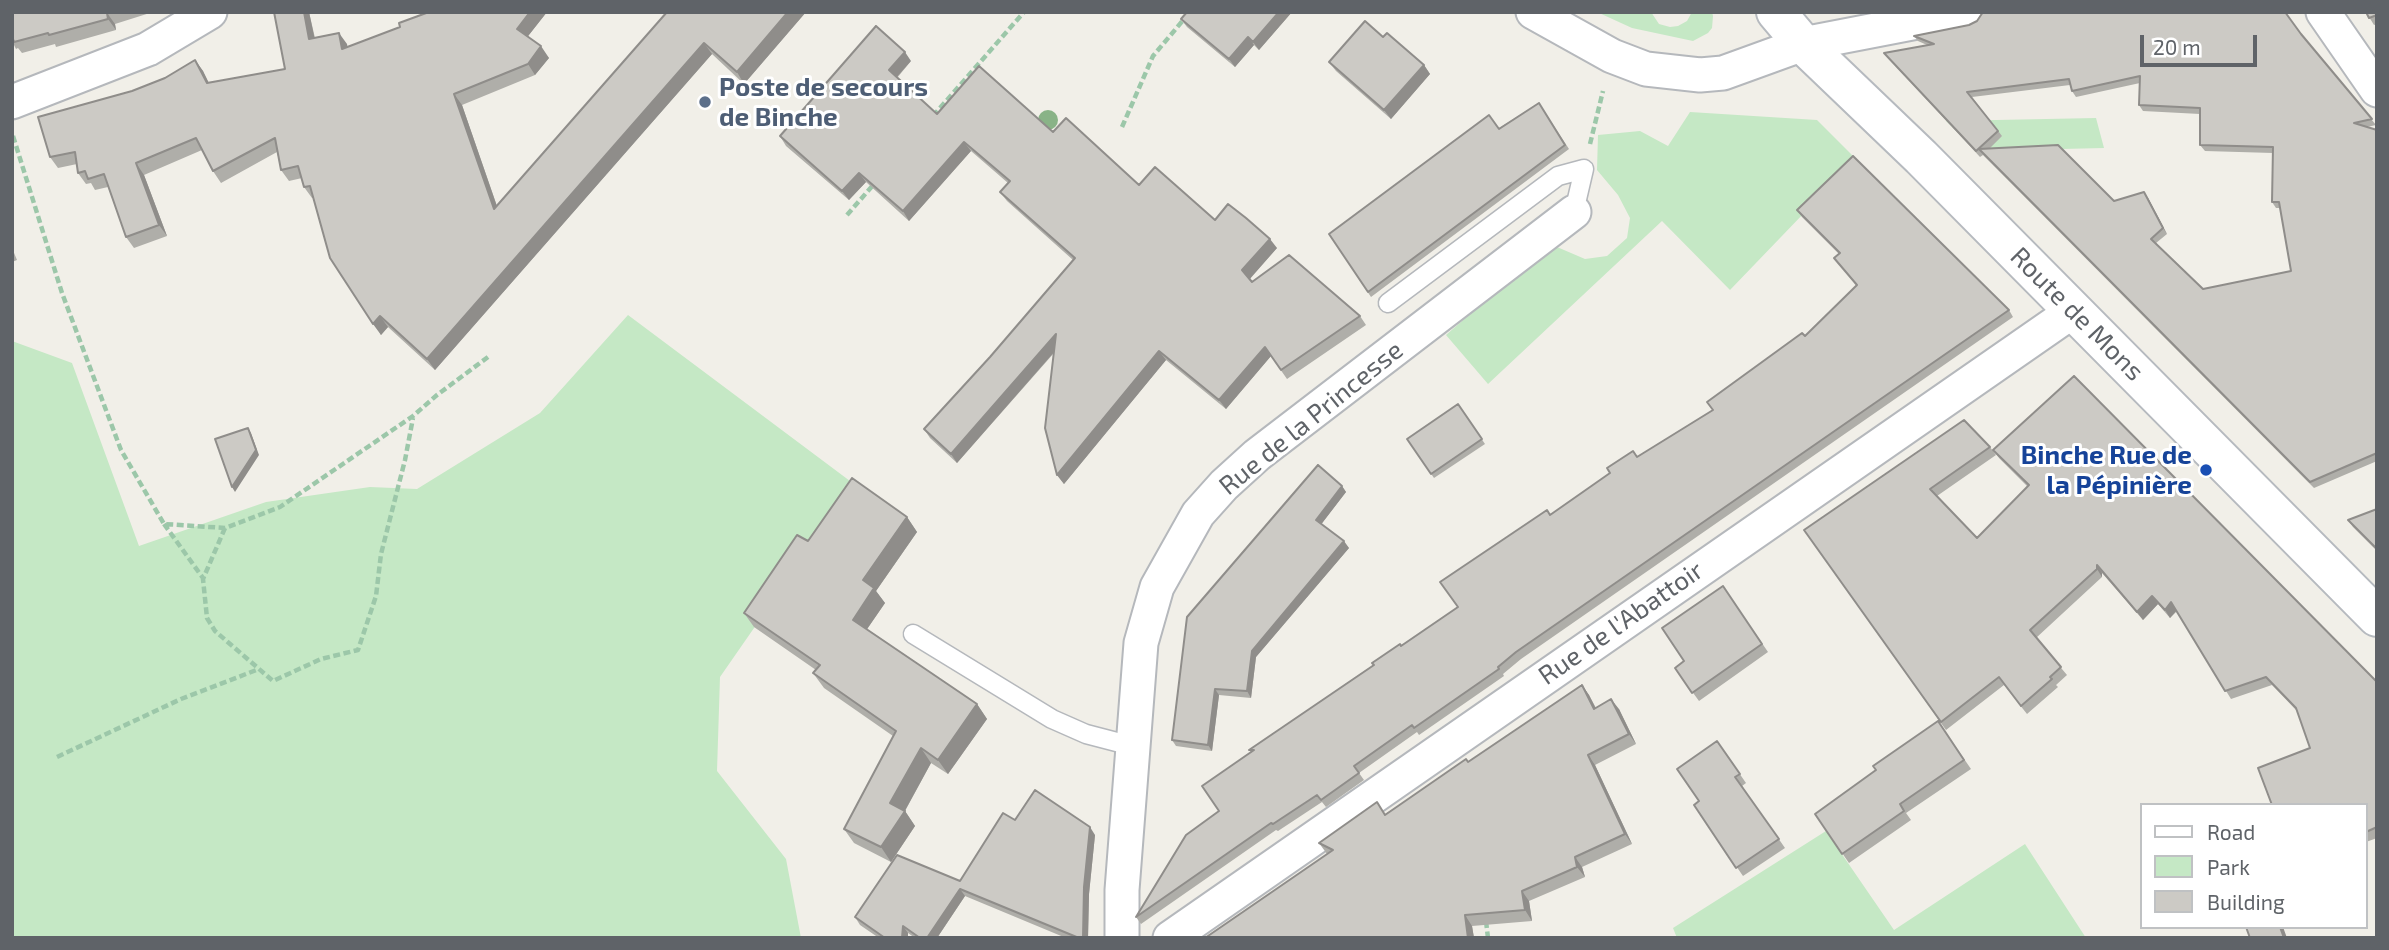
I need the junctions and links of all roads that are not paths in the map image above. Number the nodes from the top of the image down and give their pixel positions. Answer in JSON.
{"nodes":[{"id":1,"x":210,"y":12,"type":"edge"},
{"id":2,"x":1533,"y":12,"type":"edge"},
{"id":3,"x":1776,"y":12,"type":"edge"},
{"id":4,"x":1969,"y":12,"type":"edge"},
{"id":5,"x":2323,"y":12,"type":"edge"},
{"id":6,"x":1803,"y":44,"type":"junction"},
{"id":7,"x":2377,"y":90,"type":"edge"},
{"id":8,"x":12,"y":103,"type":"edge"},
{"id":9,"x":1574,"y":212,"type":"joint"},
{"id":10,"x":1388,"y":303,"type":"dead end"},
{"id":11,"x":2073,"y":311,"type":"junction"},
{"id":12,"x":2377,"y":617,"type":"edge"},
{"id":13,"x":913,"y":634,"type":"dead end"},
{"id":14,"x":1132,"y":746,"type":"junction"},
{"id":15,"x":1122,"y":938,"type":"edge"},
{"id":16,"x":1170,"y":938,"type":"edge"}],
"edges":[{"from":1,"to":8,"type":"street"},
{"from":2,"to":6,"type":"street"},
{"from":3,"to":6,"type":"main road","name":"Route de Mons"},
{"from":4,"to":6,"type":"street"},
{"from":5,"to":7,"type":"street"},
{"from":6,"to":11,"type":"main road","name":"Route de Mons"},
{"from":9,"to":10,"type":"lane"},
{"from":9,"to":14,"type":"street","name":"Rue de la Princesse"},
{"from":11,"to":12,"type":"main road","name":"Route de Mons"},
{"from":11,"to":16,"type":"street","name":"Rue de l'Abattoir"},
{"from":13,"to":14,"type":"lane"},
{"from":14,"to":15,"type":"street","name":"Rue de la Princesse"}]}
